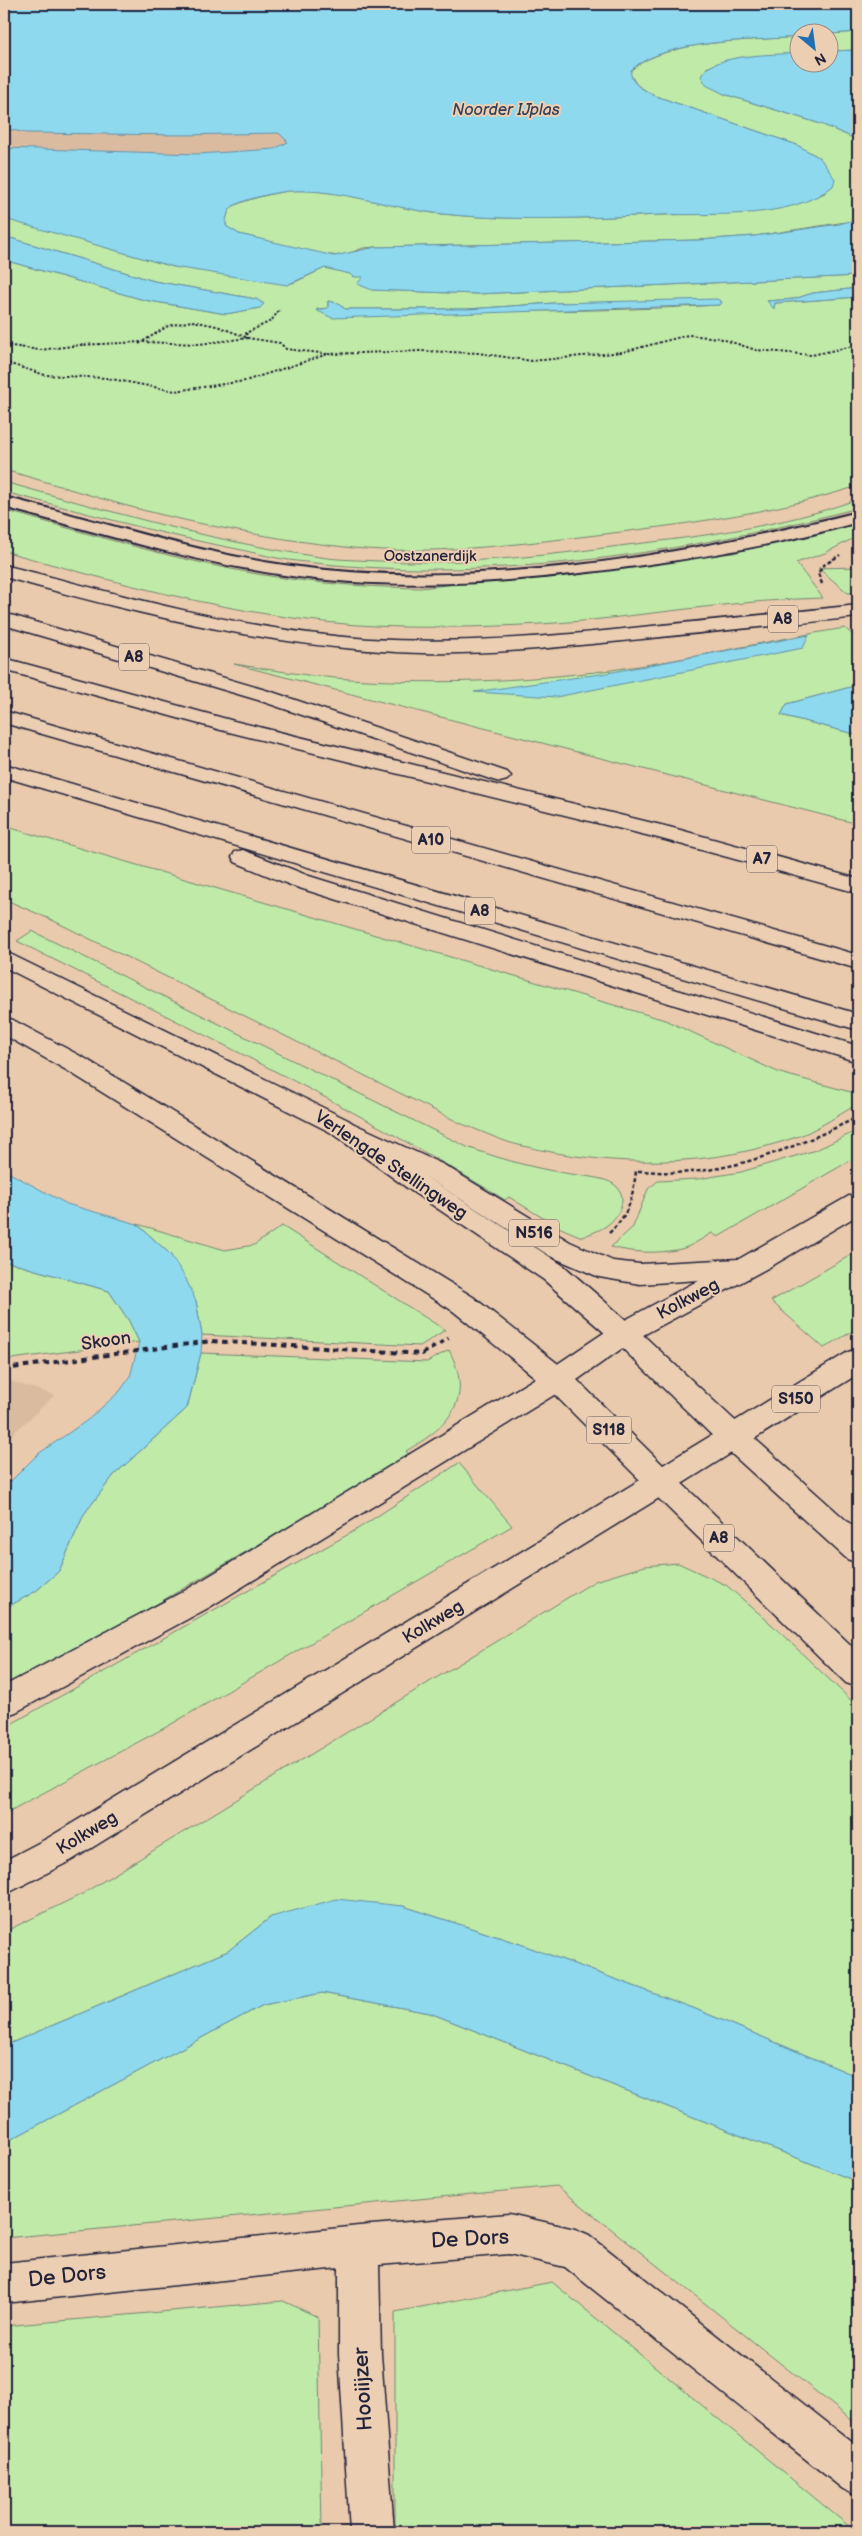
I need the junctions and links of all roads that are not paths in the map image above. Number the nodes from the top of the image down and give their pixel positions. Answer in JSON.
{"nodes":[{"id":1,"x":4,"y":502,"type":"edge"},
{"id":2,"x":858,"y":517,"type":"edge"},
{"id":3,"x":4,"y":571,"type":"edge"},
{"id":4,"x":858,"y":611,"type":"edge"},
{"id":5,"x":4,"y":619,"type":"edge"},
{"id":6,"x":4,"y":664,"type":"edge"},
{"id":7,"x":4,"y":718,"type":"edge"},
{"id":8,"x":4,"y":770,"type":"edge"},
{"id":9,"x":101,"y":799,"type":"junction"},
{"id":10,"x":665,"y":833,"type":"junction"},
{"id":11,"x":858,"y":886,"type":"edge"},
{"id":12,"x":4,"y":958,"type":"edge"},
{"id":13,"x":858,"y":962,"type":"edge"},
{"id":14,"x":858,"y":1022,"type":"edge"},
{"id":15,"x":4,"y":1025,"type":"edge"},
{"id":16,"x":857,"y":1053,"type":"edge"},
{"id":17,"x":339,"y":1126,"type":"junction"},
{"id":18,"x":858,"y":1203,"type":"edge"},
{"id":19,"x":746,"y":1267,"type":"junction"},
{"id":20,"x":624,"y":1334,"type":"junction"},
{"id":21,"x":858,"y":1360,"type":"edge"},
{"id":22,"x":557,"y":1379,"type":"junction"},
{"id":23,"x":734,"y":1438,"type":"junction"},
{"id":24,"x":661,"y":1482,"type":"junction"},
{"id":25,"x":858,"y":1550,"type":"edge"},
{"id":26,"x":858,"y":1673,"type":"edge"},
{"id":27,"x":4,"y":1702,"type":"edge"},
{"id":28,"x":4,"y":1879,"type":"edge"},
{"id":29,"x":360,"y":2246,"type":"junction"},
{"id":30,"x":4,"y":2283,"type":"edge"},
{"id":31,"x":858,"y":2474,"type":"edge"},
{"id":32,"x":372,"y":2532,"type":"edge"}],
"edges":[{"from":1,"to":2,"type":"lane","name":"Oostzanerdijk"},
{"from":3,"to":4,"type":"main road","number":"A8"},
{"from":5,"to":10,"type":"main road","number":"A8"},
{"from":6,"to":10,"type":"main road","number":"A8"},
{"from":7,"to":13,"type":"main road","number":"A10"},
{"from":8,"to":9,"type":"main road","number":"A8"},
{"from":9,"to":14,"type":"main road","number":"A8"},
{"from":9,"to":16,"type":"main road","number":"A8"},
{"from":10,"to":11,"type":"main road","number":"A7"},
{"from":12,"to":17,"type":"main road","name":"Verlengde Stellingweg"},
{"from":15,"to":22,"type":"main road","number":"S118"},
{"from":17,"to":19,"type":"main road","number":"N516"},
{"from":17,"to":20,"type":"main road","name":"Verlengde Stellingweg"},
{"from":18,"to":19,"type":"main road","name":"Kolkweg"},
{"from":19,"to":20,"type":"main road","name":"Kolkweg"},
{"from":20,"to":22,"type":"main road","name":"Kolkweg"},
{"from":20,"to":23,"type":"main road","name":"Verlengde Stellingweg"},
{"from":21,"to":23,"type":"main road","name":"Kolkweg","number":"S150"},
{"from":22,"to":24,"type":"main road","number":"S118"},
{"from":22,"to":27,"type":"main road","name":"Kolkweg"},
{"from":23,"to":24,"type":"main road","name":"Kolkweg","number":"S150"},
{"from":23,"to":25,"type":"main road","name":"Verlengde Stellingweg"},
{"from":24,"to":26,"type":"main road","number":"A8"},
{"from":24,"to":28,"type":"main road","name":"Kolkweg"},
{"from":29,"to":30,"type":"main road","name":"De Dors"},
{"from":29,"to":31,"type":"main road","name":"De Dors"},
{"from":29,"to":32,"type":"main road","name":"Hooiijzer"}]}
